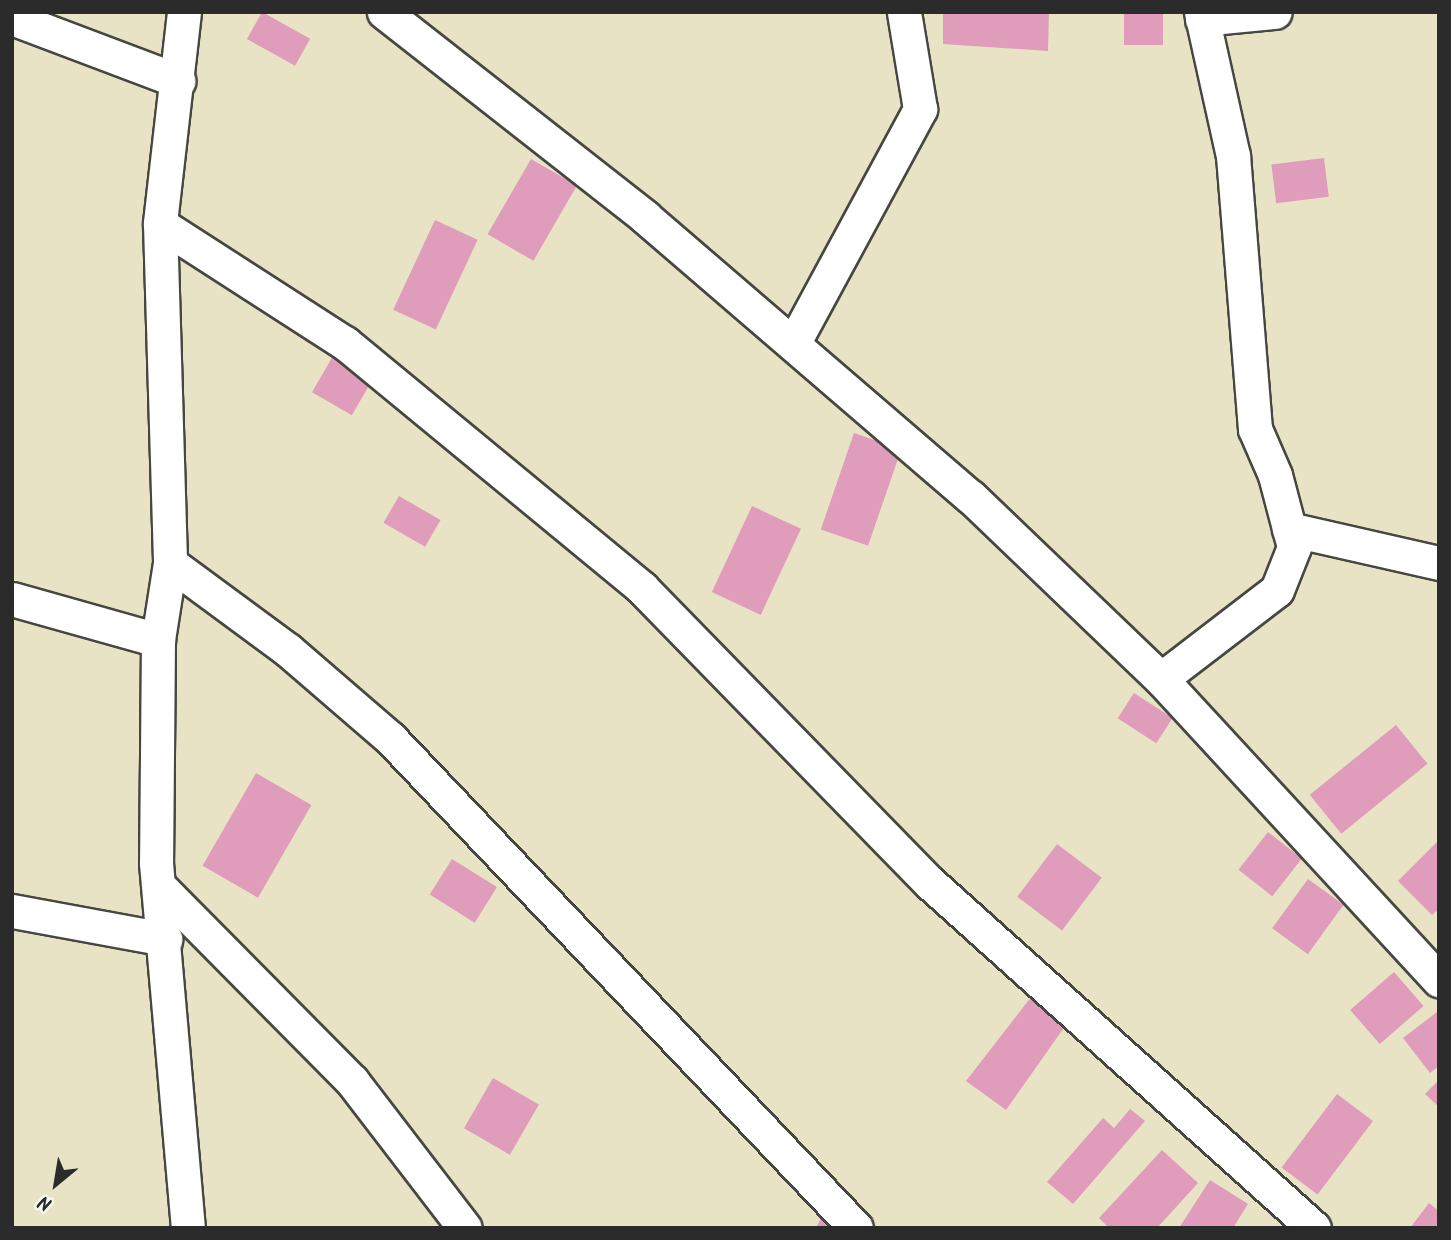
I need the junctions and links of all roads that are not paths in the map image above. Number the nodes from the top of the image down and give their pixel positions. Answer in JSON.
{"nodes":[{"id":1,"x":184,"y":12,"type":"edge"},
{"id":2,"x":384,"y":12,"type":"edge"},
{"id":3,"x":1275,"y":12,"type":"edge"},
{"id":4,"x":1201,"y":16,"type":"edge"},
{"id":5,"x":12,"y":18,"type":"edge"},
{"id":6,"x":179,"y":81,"type":"junction"},
{"id":7,"x":929,"y":123,"type":"dead end"},
{"id":8,"x":160,"y":224,"type":"junction"},
{"id":9,"x":799,"y":333,"type":"dead end"},
{"id":10,"x":1289,"y":528,"type":"junction"},
{"id":11,"x":170,"y":563,"type":"junction"},
{"id":12,"x":1439,"y":563,"type":"edge"},
{"id":13,"x":12,"y":598,"type":"edge"},
{"id":14,"x":158,"y":640,"type":"junction"},
{"id":15,"x":1161,"y":679,"type":"junction"},
{"id":16,"x":162,"y":889,"type":"junction"},
{"id":17,"x":12,"y":911,"type":"edge"},
{"id":18,"x":165,"y":939,"type":"junction"},
{"id":19,"x":1439,"y":980,"type":"edge"},
{"id":20,"x":188,"y":1228,"type":"edge"},
{"id":21,"x":465,"y":1228,"type":"edge"},
{"id":22,"x":856,"y":1228,"type":"edge"},
{"id":23,"x":1314,"y":1228,"type":"edge"}],
"edges":[{"from":1,"to":6,"type":"street"},
{"from":2,"to":15,"type":"street"},
{"from":3,"to":4,"type":"street"},
{"from":4,"to":10,"type":"street"},
{"from":5,"to":6,"type":"street"},
{"from":6,"to":8,"type":"street"},
{"from":7,"to":9,"type":"street"},
{"from":8,"to":11,"type":"street"},
{"from":8,"to":23,"type":"street"},
{"from":10,"to":12,"type":"street"},
{"from":10,"to":15,"type":"street"},
{"from":11,"to":14,"type":"street"},
{"from":11,"to":22,"type":"street"},
{"from":13,"to":14,"type":"street"},
{"from":14,"to":16,"type":"street"},
{"from":15,"to":19,"type":"street"},
{"from":16,"to":18,"type":"street"},
{"from":16,"to":21,"type":"street"},
{"from":17,"to":18,"type":"street"},
{"from":18,"to":20,"type":"street"}]}
